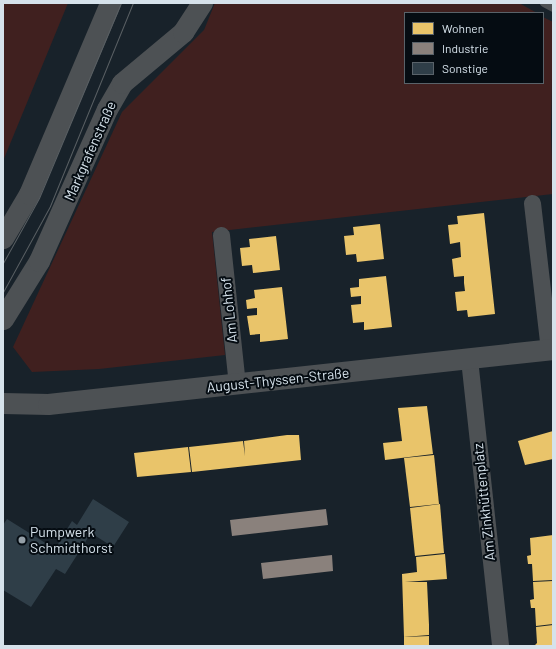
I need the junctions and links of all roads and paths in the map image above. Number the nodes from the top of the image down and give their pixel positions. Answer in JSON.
{"nodes":[{"id":1,"x":110,"y":3,"type":"edge"},
{"id":2,"x":202,"y":3,"type":"edge"},
{"id":3,"x":544,"y":3,"type":"edge"},
{"id":4,"x":553,"y":8,"type":"edge"},
{"id":5,"x":532,"y":203,"type":"dead end"},
{"id":6,"x":221,"y":235,"type":"dead end"},
{"id":7,"x":3,"y":238,"type":"edge"},
{"id":8,"x":3,"y":319,"type":"edge"},
{"id":9,"x":551,"y":350,"type":"edge"},
{"id":10,"x":469,"y":359,"type":"junction"},
{"id":11,"x":237,"y":384,"type":"junction"},
{"id":12,"x":3,"y":403,"type":"edge"},
{"id":13,"x":500,"y":646,"type":"edge"}],
"edges":[{"from":1,"to":7,"type":"street"},
{"from":2,"to":8,"type":"street","name":"Markgrafenstraße"},
{"from":3,"to":4,"type":"lane"},
{"from":5,"to":9,"type":"street"},
{"from":6,"to":11,"type":"street","name":"Am Lohhof"},
{"from":9,"to":10,"type":"street","name":"August-Thyssen-Straße"},
{"from":10,"to":11,"type":"street","name":"August-Thyssen-Straße"},
{"from":10,"to":13,"type":"street","name":"Am Zinkhüttenplatz"},
{"from":11,"to":12,"type":"street","name":"August-Thyssen-Straße"}]}
